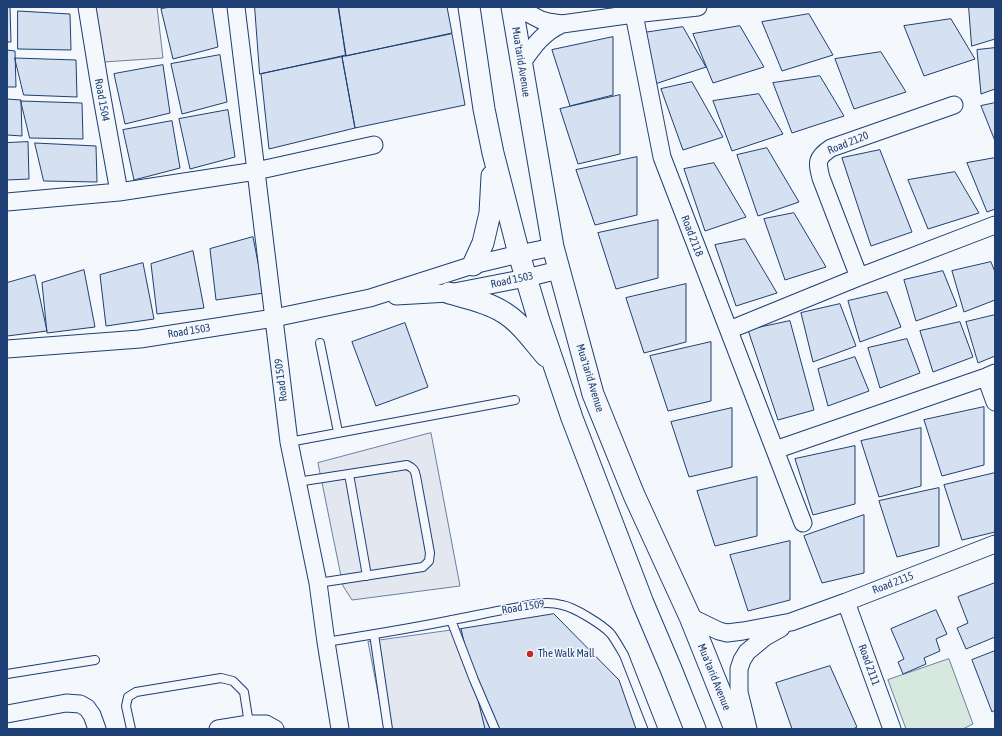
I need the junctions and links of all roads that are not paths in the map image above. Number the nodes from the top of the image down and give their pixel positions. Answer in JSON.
{"nodes":[{"id":1,"x":87,"y":7,"type":"edge"},
{"id":2,"x":236,"y":7,"type":"edge"},
{"id":3,"x":469,"y":7,"type":"edge"},
{"id":4,"x":512,"y":7,"type":"edge"},
{"id":5,"x":516,"y":7,"type":"edge"},
{"id":6,"x":698,"y":7,"type":"edge"},
{"id":7,"x":634,"y":14,"type":"junction"},
{"id":8,"x":562,"y":24,"type":"junction"},
{"id":9,"x":521,"y":64,"type":"junction"},
{"id":10,"x":954,"y":105,"type":"dead end"},
{"id":11,"x":374,"y":145,"type":"dead end"},
{"id":12,"x":493,"y":153,"type":"junction"},
{"id":13,"x":256,"y":171,"type":"junction"},
{"id":14,"x":119,"y":192,"type":"junction"},
{"id":15,"x":7,"y":202,"type":"edge"},
{"id":16,"x":995,"y":224,"type":"edge"},
{"id":17,"x":553,"y":247,"type":"junction"},
{"id":18,"x":519,"y":254,"type":"junction"},
{"id":19,"x":473,"y":265,"type":"junction"},
{"id":20,"x":559,"y":270,"type":"junction"},
{"id":21,"x":859,"y":277,"type":"junction"},
{"id":22,"x":526,"y":278,"type":"junction"},
{"id":23,"x":449,"y":293,"type":"junction"},
{"id":24,"x":370,"y":298,"type":"junction"},
{"id":25,"x":274,"y":318,"type":"junction"},
{"id":26,"x":729,"y":330,"type":"junction"},
{"id":27,"x":320,"y":343,"type":"dead end"},
{"id":28,"x":7,"y":349,"type":"edge"},
{"id":29,"x":553,"y":364,"type":"junction"},
{"id":30,"x":990,"y":375,"type":"edge"},
{"id":31,"x":515,"y":400,"type":"dead end"},
{"id":32,"x":995,"y":402,"type":"edge"},
{"id":33,"x":338,"y":432,"type":"junction"},
{"id":34,"x":289,"y":442,"type":"junction"},
{"id":35,"x":775,"y":450,"type":"junction"},
{"id":36,"x":349,"y":474,"type":"junction"},
{"id":37,"x":297,"y":482,"type":"junction"},
{"id":38,"x":803,"y":523,"type":"dead end"},
{"id":39,"x":995,"y":544,"type":"edge"},
{"id":40,"x":368,"y":576,"type":"junction"},
{"id":41,"x":318,"y":584,"type":"junction"},
{"id":42,"x":846,"y":602,"type":"junction"},
{"id":43,"x":690,"y":617,"type":"junction"},
{"id":44,"x":451,"y":620,"type":"junction"},
{"id":45,"x":791,"y":622,"type":"junction"},
{"id":46,"x":374,"y":634,"type":"junction"},
{"id":47,"x":326,"y":642,"type":"junction"},
{"id":48,"x":95,"y":660,"type":"dead end"},
{"id":49,"x":7,"y":674,"type":"edge"},
{"id":50,"x":7,"y":714,"type":"edge"},
{"id":51,"x":249,"y":724,"type":"junction"},
{"id":52,"x":689,"y":725,"type":"edge"},
{"id":53,"x":98,"y":729,"type":"edge"},
{"id":54,"x":131,"y":729,"type":"edge"},
{"id":55,"x":218,"y":729,"type":"edge"},
{"id":56,"x":275,"y":729,"type":"edge"},
{"id":57,"x":340,"y":729,"type":"edge"},
{"id":58,"x":388,"y":729,"type":"edge"},
{"id":59,"x":495,"y":729,"type":"edge"},
{"id":60,"x":653,"y":729,"type":"edge"},
{"id":61,"x":735,"y":729,"type":"edge"},
{"id":62,"x":748,"y":729,"type":"edge"},
{"id":63,"x":892,"y":729,"type":"edge"}],
"edges":[{"from":1,"to":14,"type":"street","name":"Road 1504"},
{"from":2,"to":13,"type":"street"},
{"from":3,"to":12,"type":"street"},
{"from":4,"to":9,"type":"street","name":"Mua'tarid Avenue"},
{"from":5,"to":8,"type":"street"},
{"from":6,"to":7,"type":"street"},
{"from":7,"to":8,"type":"street"},
{"from":7,"to":26,"type":"street","name":"Road 2118"},
{"from":8,"to":9,"type":"street"},
{"from":9,"to":17,"type":"street","name":"Mua'tarid Avenue"},
{"from":10,"to":21,"type":"street","name":"Road 2120"},
{"from":11,"to":13,"type":"street"},
{"from":12,"to":18,"type":"street"},
{"from":12,"to":19,"type":"street"},
{"from":13,"to":14,"type":"street"},
{"from":13,"to":25,"type":"street"},
{"from":14,"to":15,"type":"street"},
{"from":16,"to":21,"type":"street"},
{"from":17,"to":18,"type":"street","name":"Road 1503"},
{"from":17,"to":20,"type":"street","name":"Mua'tarid Avenue"},
{"from":18,"to":19,"type":"street","name":"Road 1503"},
{"from":18,"to":22,"type":"street"},
{"from":19,"to":24,"type":"street","name":"Road 1503"},
{"from":20,"to":22,"type":"street","name":"Road 1503"},
{"from":20,"to":43,"type":"street","name":"Mua'tarid Avenue"},
{"from":21,"to":26,"type":"street"},
{"from":22,"to":23,"type":"street","name":"Road 1503"},
{"from":22,"to":29,"type":"street"},
{"from":23,"to":24,"type":"street","name":"Road 1503"},
{"from":23,"to":29,"type":"street"},
{"from":24,"to":25,"type":"street","name":"Road 1503"},
{"from":25,"to":28,"type":"street","name":"Road 1503"},
{"from":25,"to":34,"type":"street","name":"Road 1509"},
{"from":26,"to":35,"type":"street","name":"Road 2118"},
{"from":27,"to":33,"type":"lane"},
{"from":29,"to":52,"type":"street"},
{"from":30,"to":32,"type":"street"},
{"from":30,"to":35,"type":"street"},
{"from":31,"to":33,"type":"lane"},
{"from":33,"to":34,"type":"lane"},
{"from":34,"to":37,"type":"street","name":"Road 1509"},
{"from":35,"to":38,"type":"street","name":"Road 2118"},
{"from":36,"to":37,"type":"lane"},
{"from":36,"to":40,"type":"lane"},
{"from":36,"to":40,"type":"lane"},
{"from":37,"to":41,"type":"street","name":"Road 1509"},
{"from":39,"to":42,"type":"street","name":"Road 2115"},
{"from":40,"to":41,"type":"lane"},
{"from":41,"to":47,"type":"street","name":"Road 1509"},
{"from":42,"to":45,"type":"street","name":"Road 2115"},
{"from":42,"to":63,"type":"street","name":"Road 2111"},
{"from":43,"to":45,"type":"street","name":"Road 2115"},
{"from":43,"to":61,"type":"street","name":"Mua'tarid Avenue"},
{"from":44,"to":46,"type":"lane","name":"Road 1509"},
{"from":44,"to":59,"type":"lane"},
{"from":44,"to":60,"type":"lane","name":"Road 1509"},
{"from":45,"to":62,"type":"street","name":"Road 2115"},
{"from":46,"to":47,"type":"lane","name":"Road 1509"},
{"from":46,"to":58,"type":"lane"},
{"from":47,"to":57,"type":"street","name":"Road 1509"},
{"from":48,"to":49,"type":"lane"},
{"from":50,"to":53,"type":"street"},
{"from":51,"to":54,"type":"lane"},
{"from":51,"to":55,"type":"street"},
{"from":51,"to":56,"type":"street"}]}
